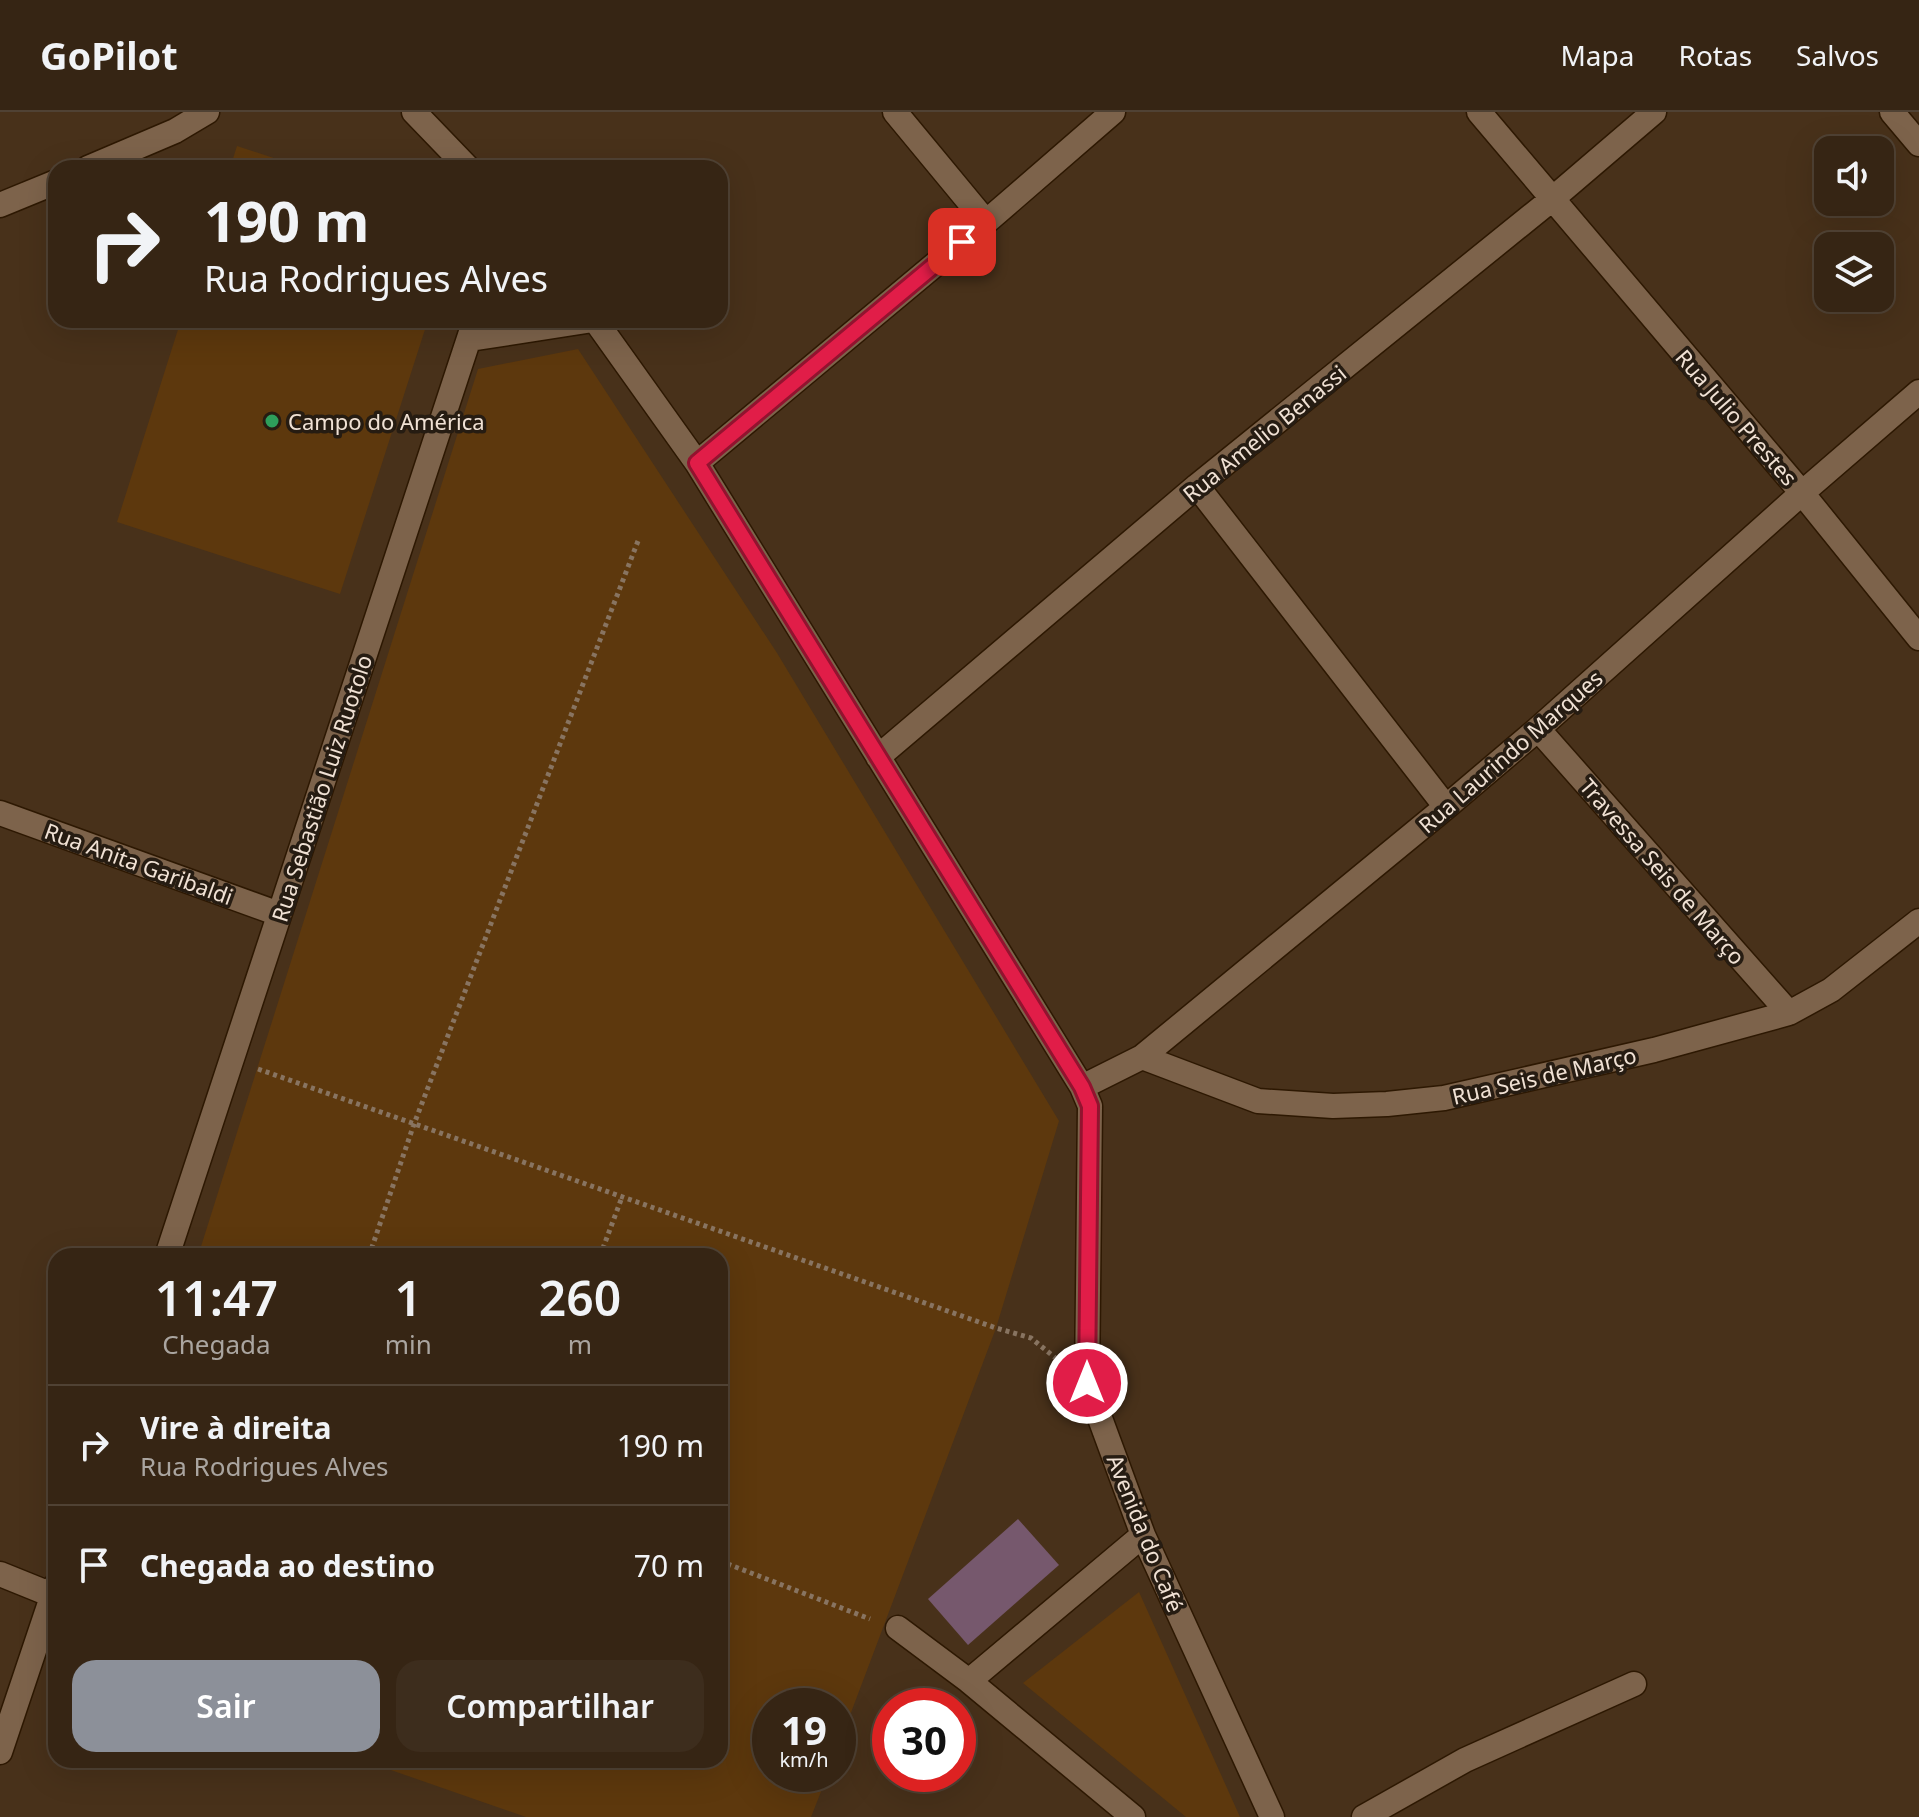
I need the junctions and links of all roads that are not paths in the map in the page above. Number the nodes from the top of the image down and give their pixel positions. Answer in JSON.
{"nodes":[{"id":1,"x":207,"y":112,"type":"edge"},
{"id":2,"x":414,"y":112,"type":"edge"},
{"id":3,"x":895,"y":112,"type":"edge"},
{"id":4,"x":1113,"y":112,"type":"edge"},
{"id":5,"x":1479,"y":112,"type":"edge"},
{"id":6,"x":1654,"y":112,"type":"edge"},
{"id":7,"x":1892,"y":112,"type":"edge"},
{"id":8,"x":1919,"y":144,"type":"edge"},
{"id":9,"x":107,"y":160,"type":"edge"},
{"id":10,"x":460,"y":160,"type":"edge"},
{"id":11,"x":48,"y":185,"type":"edge"},
{"id":12,"x":1551,"y":200,"type":"junction"},
{"id":13,"x":0,"y":205,"type":"edge"},
{"id":14,"x":986,"y":222,"type":"junction"},
{"id":15,"x":496,"y":328,"type":"edge"},
{"id":16,"x":600,"y":328,"type":"edge"},
{"id":17,"x":472,"y":330,"type":"edge"},
{"id":18,"x":1919,"y":392,"type":"edge"},
{"id":19,"x":697,"y":463,"type":"junction"},
{"id":20,"x":1197,"y":486,"type":"junction"},
{"id":21,"x":1802,"y":493,"type":"junction"},
{"id":22,"x":1919,"y":638,"type":"edge"},
{"id":23,"x":1538,"y":729,"type":"junction"},
{"id":24,"x":878,"y":757,"type":"junction"},
{"id":25,"x":1446,"y":807,"type":"junction"},
{"id":26,"x":0,"y":813,"type":"edge"},
{"id":27,"x":279,"y":914,"type":"junction"},
{"id":28,"x":1919,"y":921,"type":"edge"},
{"id":29,"x":1789,"y":1013,"type":"junction"},
{"id":30,"x":1142,"y":1057,"type":"junction"},
{"id":31,"x":1082,"y":1087,"type":"junction"},
{"id":32,"x":170,"y":1248,"type":"edge"},
{"id":33,"x":1143,"y":1535,"type":"junction"},
{"id":34,"x":0,"y":1574,"type":"edge"},
{"id":35,"x":48,"y":1588,"type":"edge"},
{"id":36,"x":48,"y":1608,"type":"edge"},
{"id":37,"x":898,"y":1628,"type":"dead end"},
{"id":38,"x":969,"y":1681,"type":"junction"},
{"id":39,"x":1634,"y":1684,"type":"dead end"},
{"id":40,"x":0,"y":1752,"type":"edge"},
{"id":41,"x":1133,"y":1817,"type":"edge"},
{"id":42,"x":1272,"y":1817,"type":"edge"},
{"id":43,"x":1364,"y":1817,"type":"edge"}],
"edges":[{"from":1,"to":9,"type":"street"},
{"from":2,"to":10,"type":"street"},
{"from":3,"to":14,"type":"street"},
{"from":4,"to":14,"type":"street"},
{"from":5,"to":12,"type":"street","name":"Rua Julio Prestes"},
{"from":6,"to":12,"type":"street","name":"Rua Amelio Benassi"},
{"from":7,"to":8,"type":"street"},
{"from":11,"to":13,"type":"street"},
{"from":12,"to":20,"type":"street","name":"Rua Amelio Benassi"},
{"from":12,"to":21,"type":"street","name":"Rua Julio Prestes"},
{"from":14,"to":19,"type":"street"},
{"from":15,"to":17,"type":"street"},
{"from":16,"to":19,"type":"street","name":"Avenida do Café"},
{"from":17,"to":27,"type":"street","name":"Rua Sebastião Luiz Ruotolo"},
{"from":18,"to":21,"type":"street","name":"Rua Laurindo Marques"},
{"from":19,"to":24,"type":"street","name":"Avenida do Café"},
{"from":20,"to":24,"type":"street","name":"Rua Amelio Benassi"},
{"from":20,"to":25,"type":"street"},
{"from":21,"to":22,"type":"street","name":"Rua Julio Prestes"},
{"from":21,"to":23,"type":"street","name":"Rua Laurindo Marques"},
{"from":23,"to":25,"type":"street","name":"Rua Laurindo Marques"},
{"from":23,"to":29,"type":"street","name":"Travessa Seis de Março"},
{"from":24,"to":31,"type":"street","name":"Avenida do Café"},
{"from":25,"to":30,"type":"street","name":"Rua Laurindo Marques"},
{"from":26,"to":27,"type":"street","name":"Rua Anita Garibaldi"},
{"from":27,"to":32,"type":"street","name":"Rua Sebastião Luiz Ruotolo"},
{"from":28,"to":29,"type":"street","name":"Rua Seis de Março"},
{"from":29,"to":30,"type":"street","name":"Rua Seis de Março"},
{"from":30,"to":31,"type":"street","name":"Rua Laurindo Marques"},
{"from":31,"to":33,"type":"street","name":"Avenida do Café"},
{"from":33,"to":38,"type":"street"},
{"from":33,"to":42,"type":"street","name":"Avenida do Café"},
{"from":34,"to":35,"type":"street"},
{"from":36,"to":40,"type":"street"},
{"from":37,"to":38,"type":"street"},
{"from":38,"to":41,"type":"street"},
{"from":39,"to":43,"type":"street"}]}
